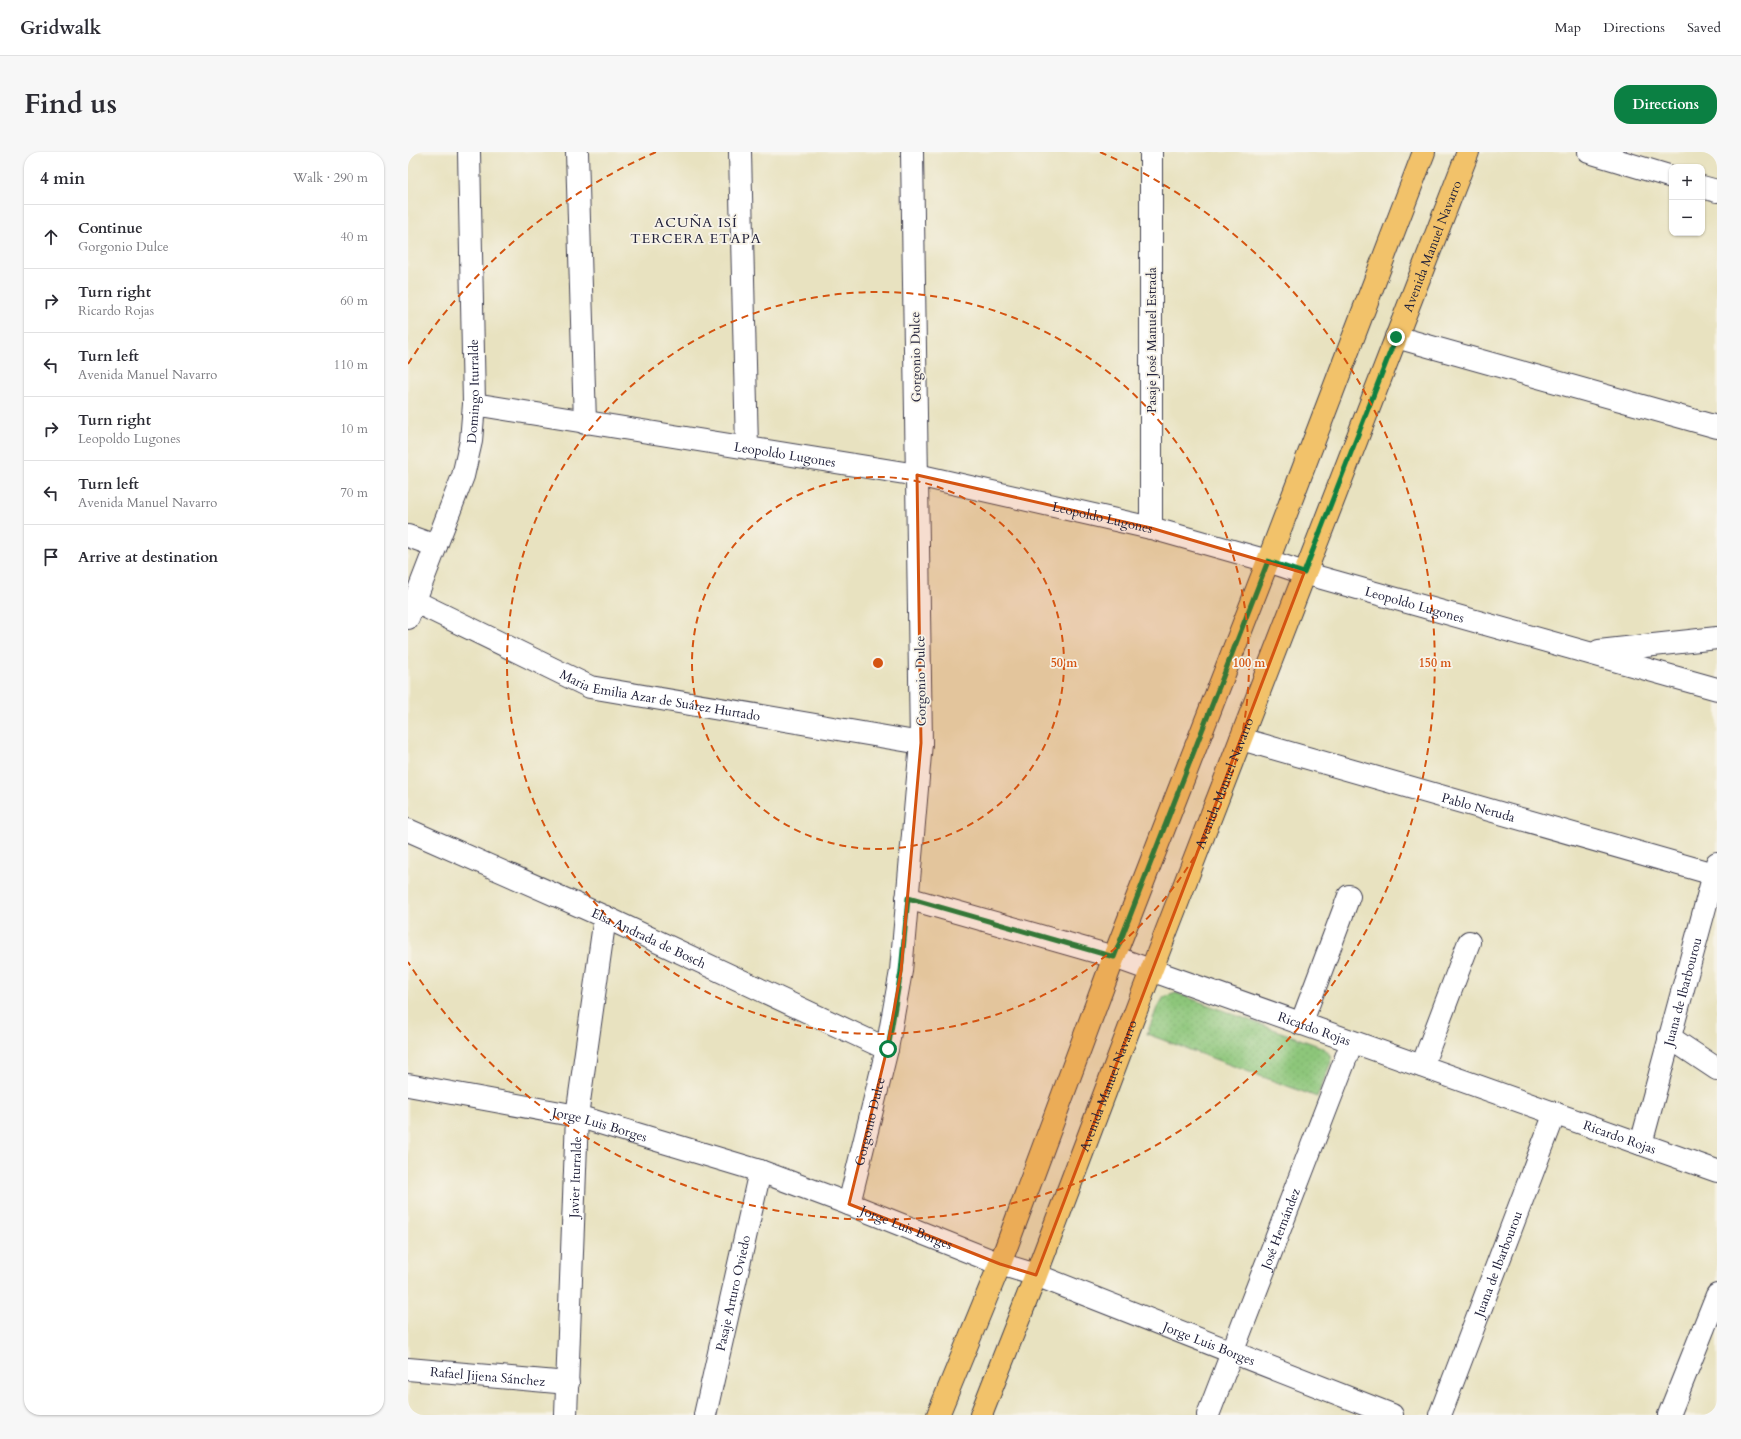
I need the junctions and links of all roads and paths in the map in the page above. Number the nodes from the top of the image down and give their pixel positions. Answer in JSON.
{"nodes":[{"id":1,"x":469,"y":152,"type":"edge"},
{"id":2,"x":577,"y":152,"type":"edge"},
{"id":3,"x":740,"y":152,"type":"edge"},
{"id":4,"x":912,"y":152,"type":"edge"},
{"id":5,"x":1151,"y":152,"type":"edge"},
{"id":6,"x":1424,"y":152,"type":"edge"},
{"id":7,"x":1468,"y":152,"type":"edge"},
{"id":8,"x":1590,"y":152,"type":"edge"},
{"id":9,"x":1669,"y":176,"type":"edge"},
{"id":10,"x":1705,"y":188,"type":"edge"},
{"id":11,"x":1717,"y":191,"type":"edge"},
{"id":12,"x":1396,"y":337,"type":"junction"},
{"id":13,"x":474,"y":404,"type":"junction"},
{"id":14,"x":585,"y":423,"type":"junction"},
{"id":15,"x":1717,"y":427,"type":"edge"},
{"id":16,"x":747,"y":448,"type":"junction"},
{"id":17,"x":917,"y":475,"type":"junction"},
{"id":18,"x":1151,"y":528,"type":"junction"},
{"id":19,"x":408,"y":536,"type":"edge"},
{"id":20,"x":436,"y":546,"type":"junction"},
{"id":21,"x":1268,"y":561,"type":"junction"},
{"id":22,"x":1304,"y":573,"type":"junction"},
{"id":23,"x":411,"y":610,"type":"edge"},
{"id":24,"x":1717,"y":638,"type":"edge"},
{"id":25,"x":1588,"y":653,"type":"junction"},
{"id":26,"x":1717,"y":688,"type":"edge"},
{"id":27,"x":1241,"y":739,"type":"junction"},
{"id":28,"x":921,"y":744,"type":"junction"},
{"id":29,"x":408,"y":830,"type":"edge"},
{"id":30,"x":1716,"y":870,"type":"edge"},
{"id":31,"x":1349,"y":896,"type":"dead end"},
{"id":32,"x":908,"y":898,"type":"junction"},
{"id":33,"x":605,"y":917,"type":"junction"},
{"id":34,"x":1469,"y":942,"type":"dead end"},
{"id":35,"x":1114,"y":957,"type":"junction"},
{"id":36,"x":1151,"y":971,"type":"junction"},
{"id":37,"x":1301,"y":1024,"type":"junction"},
{"id":38,"x":1669,"y":1037,"type":"junction"},
{"id":39,"x":1352,"y":1042,"type":"junction"},
{"id":40,"x":888,"y":1049,"type":"junction"},
{"id":41,"x":1422,"y":1066,"type":"junction"},
{"id":42,"x":1717,"y":1069,"type":"edge"},
{"id":43,"x":408,"y":1085,"type":"edge"},
{"id":44,"x":1555,"y":1113,"type":"junction"},
{"id":45,"x":578,"y":1116,"type":"junction"},
{"id":46,"x":1641,"y":1144,"type":"junction"},
{"id":47,"x":760,"y":1171,"type":"junction"},
{"id":48,"x":1717,"y":1171,"type":"edge"},
{"id":49,"x":849,"y":1204,"type":"junction"},
{"id":50,"x":1000,"y":1264,"type":"junction"},
{"id":51,"x":1036,"y":1275,"type":"junction"},
{"id":52,"x":1717,"y":1295,"type":"edge"},
{"id":53,"x":1232,"y":1352,"type":"junction"},
{"id":54,"x":408,"y":1369,"type":"edge"},
{"id":55,"x":568,"y":1383,"type":"junction"},
{"id":56,"x":566,"y":1415,"type":"edge"},
{"id":57,"x":705,"y":1415,"type":"edge"},
{"id":58,"x":938,"y":1415,"type":"edge"},
{"id":59,"x":981,"y":1415,"type":"edge"},
{"id":60,"x":1208,"y":1415,"type":"edge"},
{"id":61,"x":1392,"y":1415,"type":"edge"},
{"id":62,"x":1440,"y":1415,"type":"edge"},
{"id":63,"x":1669,"y":1415,"type":"edge"}],
"edges":[{"from":1,"to":13,"type":"street","name":"Domingo Iturralde"},
{"from":2,"to":14,"type":"street"},
{"from":3,"to":16,"type":"street"},
{"from":4,"to":17,"type":"street","name":"Gorgonio Dulce"},
{"from":5,"to":18,"type":"street","name":"Pasaje José Manuel Estrada"},
{"from":6,"to":21,"type":"main road"},
{"from":7,"to":12,"type":"main road","name":"Avenida Manuel Navarro"},
{"from":8,"to":9,"type":"street"},
{"from":10,"to":11,"type":"street"},
{"from":12,"to":15,"type":"street"},
{"from":12,"to":22,"type":"main road","name":"Avenida Manuel Navarro"},
{"from":13,"to":14,"type":"street","name":"Leopoldo Lugones"},
{"from":13,"to":20,"type":"street","name":"Domingo Iturralde"},
{"from":14,"to":16,"type":"street","name":"Leopoldo Lugones"},
{"from":16,"to":17,"type":"street","name":"Leopoldo Lugones"},
{"from":17,"to":18,"type":"street","name":"Leopoldo Lugones"},
{"from":17,"to":28,"type":"street","name":"Gorgonio Dulce"},
{"from":18,"to":21,"type":"street","name":"Leopoldo Lugones"},
{"from":19,"to":20,"type":"street"},
{"from":20,"to":23,"type":"street","name":"Domingo Iturralde"},
{"from":21,"to":22,"type":"street","name":"Leopoldo Lugones"},
{"from":21,"to":35,"type":"main road"},
{"from":22,"to":25,"type":"street","name":"Leopoldo Lugones"},
{"from":22,"to":27,"type":"main road","name":"Avenida Manuel Navarro"},
{"from":23,"to":28,"type":"street","name":"Maria Emilia Azar de Suárez Hurtado"},
{"from":24,"to":25,"type":"street"},
{"from":25,"to":26,"type":"street","name":"Leopoldo Lugones"},
{"from":27,"to":30,"type":"street","name":"Pablo Neruda"},
{"from":27,"to":36,"type":"main road","name":"Avenida Manuel Navarro"},
{"from":28,"to":32,"type":"street","name":"Gorgonio Dulce"},
{"from":29,"to":33,"type":"street","name":"Elsa Andrada de Bosch"},
{"from":30,"to":38,"type":"street","name":"Juana de Ibarbourou"},
{"from":31,"to":37,"type":"street"},
{"from":32,"to":35,"type":"street","name":"Ricardo Rojas"},
{"from":32,"to":40,"type":"street","name":"Gorgonio Dulce"},
{"from":33,"to":40,"type":"street","name":"Elsa Andrada de Bosch"},
{"from":33,"to":45,"type":"street","name":"Javier Iturralde"},
{"from":34,"to":41,"type":"street"},
{"from":35,"to":36,"type":"street","name":"Ricardo Rojas"},
{"from":35,"to":50,"type":"main road"},
{"from":36,"to":37,"type":"street","name":"Ricardo Rojas"},
{"from":36,"to":51,"type":"main road","name":"Avenida Manuel Navarro"},
{"from":37,"to":39,"type":"street","name":"Ricardo Rojas"},
{"from":38,"to":42,"type":"street"},
{"from":38,"to":46,"type":"street","name":"Juana de Ibarbourou"},
{"from":39,"to":41,"type":"street","name":"Ricardo Rojas"},
{"from":39,"to":53,"type":"street","name":"José Hernández"},
{"from":40,"to":49,"type":"street","name":"Gorgonio Dulce"},
{"from":41,"to":44,"type":"street","name":"Ricardo Rojas"},
{"from":43,"to":45,"type":"street","name":"Jorge Luis Borges"},
{"from":44,"to":46,"type":"street","name":"Ricardo Rojas"},
{"from":44,"to":62,"type":"street","name":"Juana de Ibarbourou"},
{"from":45,"to":47,"type":"street","name":"Jorge Luis Borges"},
{"from":45,"to":55,"type":"street","name":"Javier Iturralde"},
{"from":46,"to":48,"type":"street","name":"Ricardo Rojas"},
{"from":47,"to":49,"type":"street","name":"Jorge Luis Borges"},
{"from":47,"to":57,"type":"street","name":"Pasaje Arturo Oviedo"},
{"from":49,"to":50,"type":"street","name":"Jorge Luis Borges"},
{"from":50,"to":51,"type":"street","name":"Jorge Luis Borges"},
{"from":50,"to":58,"type":"main road"},
{"from":51,"to":53,"type":"street","name":"Jorge Luis Borges"},
{"from":51,"to":59,"type":"main road","name":"Avenida Manuel Navarro"},
{"from":52,"to":63,"type":"street"},
{"from":53,"to":60,"type":"street","name":"José Hernández"},
{"from":53,"to":61,"type":"street","name":"Jorge Luis Borges"},
{"from":54,"to":55,"type":"street","name":"Rafael Jijena Sánchez"},
{"from":55,"to":56,"type":"street","name":"Javier Iturralde"}]}
